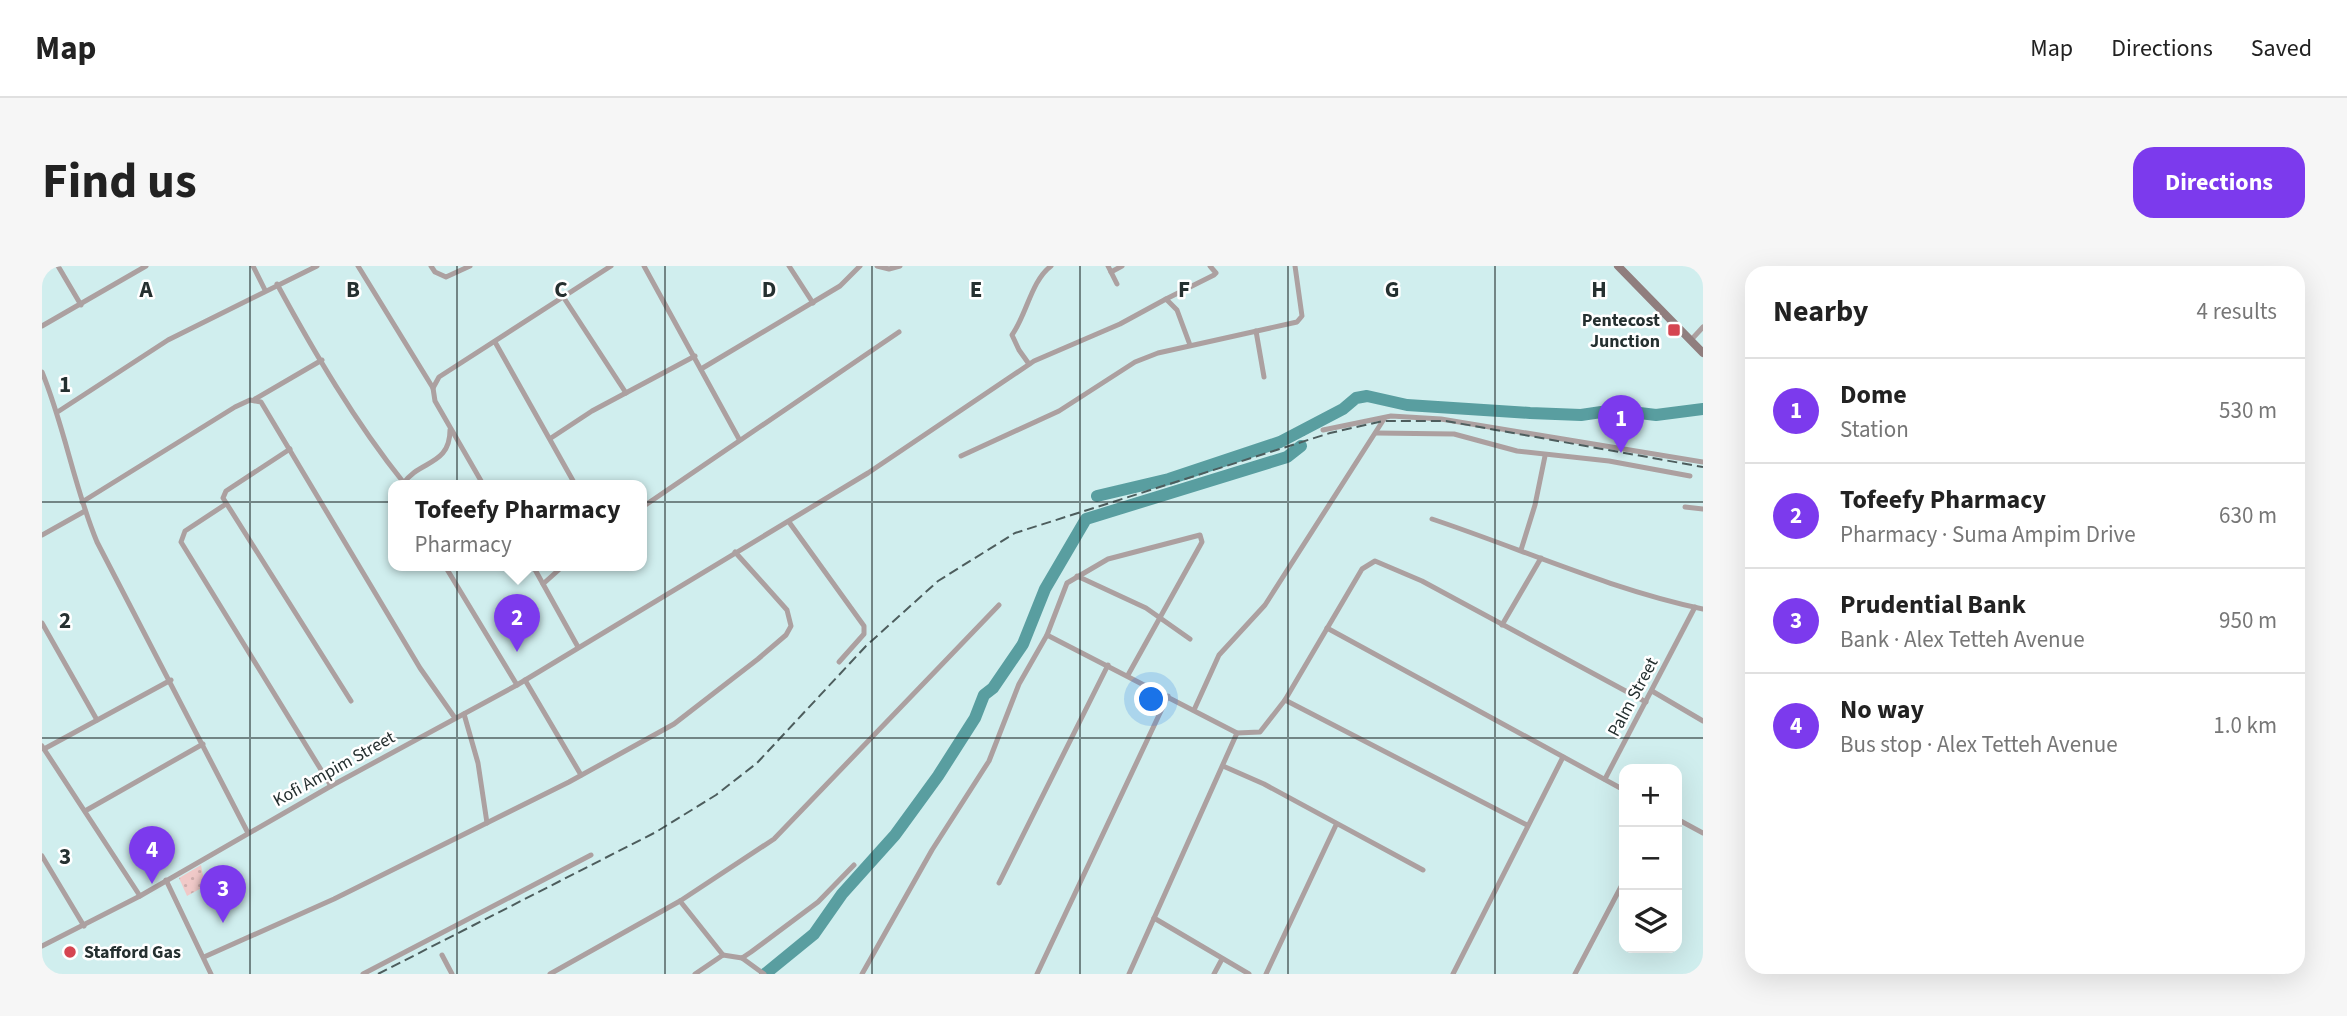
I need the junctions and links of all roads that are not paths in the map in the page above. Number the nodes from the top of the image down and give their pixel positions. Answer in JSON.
{"nodes":[{"id":1,"x":58,"y":266,"type":"edge"},
{"id":2,"x":146,"y":266,"type":"edge"},
{"id":3,"x":253,"y":266,"type":"edge"},
{"id":4,"x":317,"y":266,"type":"edge"},
{"id":5,"x":358,"y":266,"type":"edge"},
{"id":6,"x":431,"y":266,"type":"edge"},
{"id":7,"x":470,"y":266,"type":"edge"},
{"id":8,"x":611,"y":266,"type":"edge"},
{"id":9,"x":644,"y":266,"type":"edge"},
{"id":10,"x":789,"y":266,"type":"edge"},
{"id":11,"x":860,"y":266,"type":"edge"},
{"id":12,"x":877,"y":266,"type":"edge"},
{"id":13,"x":900,"y":266,"type":"edge"},
{"id":14,"x":1051,"y":266,"type":"edge"},
{"id":15,"x":1122,"y":266,"type":"edge"},
{"id":16,"x":1210,"y":266,"type":"edge"},
{"id":17,"x":1295,"y":266,"type":"edge"},
{"id":18,"x":1618,"y":266,"type":"edge"},
{"id":19,"x":1109,"y":269,"type":"edge"},
{"id":20,"x":277,"y":284,"type":"junction"},
{"id":21,"x":1117,"y":284,"type":"dead end"},
{"id":22,"x":265,"y":290,"type":"junction"},
{"id":23,"x":562,"y":295,"type":"junction"},
{"id":24,"x":1166,"y":299,"type":"junction"},
{"id":25,"x":813,"y":303,"type":"junction"},
{"id":26,"x":81,"y":305,"type":"junction"},
{"id":27,"x":42,"y":326,"type":"edge"},
{"id":28,"x":1703,"y":327,"type":"edge"},
{"id":29,"x":1256,"y":331,"type":"junction"},
{"id":30,"x":899,"y":332,"type":"dead end"},
{"id":31,"x":1691,"y":340,"type":"junction"},
{"id":32,"x":495,"y":342,"type":"junction"},
{"id":33,"x":1190,"y":345,"type":"junction"},
{"id":34,"x":1703,"y":352,"type":"edge"},
{"id":35,"x":695,"y":356,"type":"junction"},
{"id":36,"x":322,"y":360,"type":"junction"},
{"id":37,"x":1029,"y":364,"type":"junction"},
{"id":38,"x":701,"y":369,"type":"junction"},
{"id":39,"x":42,"y":372,"type":"edge"},
{"id":40,"x":1264,"y":377,"type":"dead end"},
{"id":41,"x":433,"y":388,"type":"junction"},
{"id":42,"x":626,"y":393,"type":"junction"},
{"id":43,"x":255,"y":399,"type":"junction"},
{"id":44,"x":58,"y":411,"type":"junction"},
{"id":45,"x":1384,"y":419,"type":"junction"},
{"id":46,"x":450,"y":430,"type":"junction"},
{"id":47,"x":1323,"y":430,"type":"dead end"},
{"id":48,"x":1376,"y":433,"type":"junction"},
{"id":49,"x":551,"y":438,"type":"junction"},
{"id":50,"x":739,"y":439,"type":"junction"},
{"id":51,"x":290,"y":449,"type":"junction"},
{"id":52,"x":961,"y":456,"type":"dead end"},
{"id":53,"x":1545,"y":456,"type":"junction"},
{"id":54,"x":1703,"y":462,"type":"edge"},
{"id":55,"x":1690,"y":476,"type":"dead end"},
{"id":56,"x":400,"y":480,"type":"edge"},
{"id":57,"x":408,"y":480,"type":"edge"},
{"id":58,"x":480,"y":480,"type":"edge"},
{"id":59,"x":573,"y":480,"type":"edge"},
{"id":60,"x":82,"y":502,"type":"junction"},
{"id":61,"x":226,"y":504,"type":"junction"},
{"id":62,"x":647,"y":504,"type":"edge"},
{"id":63,"x":1685,"y":508,"type":"dead end"},
{"id":64,"x":1703,"y":509,"type":"edge"},
{"id":65,"x":85,"y":511,"type":"junction"},
{"id":66,"x":1432,"y":519,"type":"dead end"},
{"id":67,"x":789,"y":522,"type":"junction"},
{"id":68,"x":42,"y":535,"type":"edge"},
{"id":69,"x":1521,"y":550,"type":"junction"},
{"id":70,"x":735,"y":552,"type":"junction"},
{"id":71,"x":1541,"y":558,"type":"junction"},
{"id":72,"x":448,"y":571,"type":"edge"},
{"id":73,"x":536,"y":571,"type":"edge"},
{"id":74,"x":557,"y":571,"type":"edge"},
{"id":75,"x":1077,"y":576,"type":"junction"},
{"id":76,"x":543,"y":584,"type":"junction"},
{"id":77,"x":999,"y":605,"type":"dead end"},
{"id":78,"x":1695,"y":607,"type":"junction"},
{"id":79,"x":1703,"y":609,"type":"edge"},
{"id":80,"x":1160,"y":617,"type":"junction"},
{"id":81,"x":42,"y":623,"type":"edge"},
{"id":82,"x":1502,"y":625,"type":"junction"},
{"id":83,"x":1327,"y":628,"type":"junction"},
{"id":84,"x":1047,"y":635,"type":"junction"},
{"id":85,"x":1190,"y":639,"type":"dead end"},
{"id":86,"x":578,"y":648,"type":"junction"},
{"id":87,"x":839,"y":662,"type":"dead end"},
{"id":88,"x":1108,"y":665,"type":"junction"},
{"id":89,"x":1128,"y":675,"type":"junction"},
{"id":90,"x":172,"y":680,"type":"junction"},
{"id":91,"x":524,"y":680,"type":"junction"},
{"id":92,"x":517,"y":685,"type":"junction"},
{"id":93,"x":1653,"y":691,"type":"junction"},
{"id":94,"x":1168,"y":696,"type":"junction"},
{"id":95,"x":1285,"y":700,"type":"junction"},
{"id":96,"x":351,"y":701,"type":"dead end"},
{"id":97,"x":1646,"y":702,"type":"junction"},
{"id":98,"x":1194,"y":710,"type":"junction"},
{"id":99,"x":464,"y":714,"type":"junction"},
{"id":100,"x":455,"y":719,"type":"junction"},
{"id":101,"x":97,"y":720,"type":"junction"},
{"id":102,"x":1703,"y":721,"type":"edge"},
{"id":103,"x":1237,"y":733,"type":"junction"},
{"id":104,"x":203,"y":744,"type":"junction"},
{"id":105,"x":43,"y":748,"type":"edge"},
{"id":106,"x":1563,"y":757,"type":"junction"},
{"id":107,"x":1223,"y":766,"type":"junction"},
{"id":108,"x":581,"y":775,"type":"junction"},
{"id":109,"x":1605,"y":779,"type":"junction"},
{"id":110,"x":331,"y":786,"type":"junction"},
{"id":111,"x":1619,"y":787,"type":"edge"},
{"id":112,"x":85,"y":811,"type":"junction"},
{"id":113,"x":1682,"y":822,"type":"edge"},
{"id":114,"x":487,"y":823,"type":"junction"},
{"id":115,"x":1336,"y":825,"type":"junction"},
{"id":116,"x":1527,"y":825,"type":"junction"},
{"id":117,"x":248,"y":833,"type":"junction"},
{"id":118,"x":1703,"y":834,"type":"edge"},
{"id":119,"x":591,"y":855,"type":"dead end"},
{"id":120,"x":42,"y":856,"type":"edge"},
{"id":121,"x":854,"y":865,"type":"dead end"},
{"id":122,"x":1423,"y":870,"type":"dead end"},
{"id":123,"x":166,"y":880,"type":"junction"},
{"id":124,"x":999,"y":883,"type":"dead end"},
{"id":125,"x":1619,"y":890,"type":"edge"},
{"id":126,"x":140,"y":896,"type":"junction"},
{"id":127,"x":680,"y":901,"type":"junction"},
{"id":128,"x":1154,"y":918,"type":"junction"},
{"id":129,"x":85,"y":926,"type":"junction"},
{"id":130,"x":42,"y":946,"type":"edge"},
{"id":131,"x":723,"y":954,"type":"junction"},
{"id":132,"x":442,"y":955,"type":"dead end"},
{"id":133,"x":204,"y":957,"type":"junction"},
{"id":134,"x":741,"y":958,"type":"junction"},
{"id":135,"x":1222,"y":959,"type":"junction"},
{"id":136,"x":211,"y":974,"type":"edge"},
{"id":137,"x":363,"y":974,"type":"edge"},
{"id":138,"x":452,"y":974,"type":"edge"},
{"id":139,"x":550,"y":974,"type":"edge"},
{"id":140,"x":695,"y":974,"type":"edge"},
{"id":141,"x":764,"y":974,"type":"edge"},
{"id":142,"x":862,"y":974,"type":"edge"},
{"id":143,"x":1037,"y":974,"type":"edge"},
{"id":144,"x":1129,"y":974,"type":"edge"},
{"id":145,"x":1214,"y":974,"type":"edge"},
{"id":146,"x":1249,"y":974,"type":"edge"},
{"id":147,"x":1266,"y":974,"type":"edge"},
{"id":148,"x":1453,"y":974,"type":"edge"},
{"id":149,"x":1575,"y":974,"type":"edge"}],
"edges":[{"from":1,"to":26,"type":"street"},
{"from":2,"to":26,"type":"street"},
{"from":3,"to":22,"type":"street"},
{"from":4,"to":20,"type":"street"},
{"from":5,"to":41,"type":"street"},
{"from":6,"to":7,"type":"street"},
{"from":8,"to":23,"type":"street"},
{"from":9,"to":35,"type":"street"},
{"from":10,"to":25,"type":"street"},
{"from":11,"to":25,"type":"street"},
{"from":12,"to":13,"type":"street"},
{"from":14,"to":37,"type":"street"},
{"from":15,"to":19,"type":"street"},
{"from":16,"to":24,"type":"street","name":"Kofi Ampim Street"},
{"from":17,"to":29,"type":"street"},
{"from":18,"to":31,"type":"main road"},
{"from":19,"to":21,"type":"street"},
{"from":20,"to":22,"type":"street"},
{"from":20,"to":36,"type":"street"},
{"from":22,"to":44,"type":"street"},
{"from":23,"to":32,"type":"street"},
{"from":23,"to":42,"type":"street"},
{"from":24,"to":33,"type":"street"},
{"from":24,"to":37,"type":"street","name":"Kofi Ampim Street"},
{"from":25,"to":38,"type":"street"},
{"from":26,"to":27,"type":"street"},
{"from":28,"to":31,"type":"street"},
{"from":29,"to":33,"type":"street"},
{"from":29,"to":40,"type":"street"},
{"from":30,"to":50,"type":"street"},
{"from":31,"to":34,"type":"main road"},
{"from":32,"to":41,"type":"street"},
{"from":32,"to":49,"type":"street"},
{"from":33,"to":52,"type":"street"},
{"from":35,"to":38,"type":"street"},
{"from":35,"to":42,"type":"street"},
{"from":36,"to":43,"type":"street"},
{"from":36,"to":56,"type":"street"},
{"from":37,"to":67,"type":"street","name":"Kofi Ampim Street"},
{"from":38,"to":50,"type":"street"},
{"from":39,"to":44,"type":"street"},
{"from":41,"to":46,"type":"street"},
{"from":42,"to":49,"type":"street"},
{"from":43,"to":51,"type":"street"},
{"from":43,"to":60,"type":"street"},
{"from":44,"to":60,"type":"street"},
{"from":45,"to":47,"type":"street"},
{"from":45,"to":48,"type":"street"},
{"from":45,"to":54,"type":"street"},
{"from":46,"to":57,"type":"street"},
{"from":46,"to":58,"type":"street"},
{"from":48,"to":53,"type":"street"},
{"from":48,"to":98,"type":"street"},
{"from":49,"to":59,"type":"street"},
{"from":50,"to":62,"type":"street"},
{"from":51,"to":61,"type":"street"},
{"from":51,"to":100,"type":"street"},
{"from":53,"to":55,"type":"street"},
{"from":53,"to":69,"type":"street"},
{"from":60,"to":65,"type":"street"},
{"from":61,"to":96,"type":"street"},
{"from":61,"to":110,"type":"street"},
{"from":63,"to":64,"type":"street"},
{"from":65,"to":68,"type":"street"},
{"from":65,"to":90,"type":"street"},
{"from":66,"to":69,"type":"street"},
{"from":67,"to":70,"type":"street","name":"Kofi Ampim Street"},
{"from":67,"to":87,"type":"street"},
{"from":69,"to":71,"type":"street"},
{"from":70,"to":86,"type":"street","name":"Kofi Ampim Street"},
{"from":70,"to":108,"type":"street"},
{"from":71,"to":78,"type":"street"},
{"from":71,"to":82,"type":"street"},
{"from":72,"to":92,"type":"street"},
{"from":73,"to":76,"type":"street"},
{"from":74,"to":76,"type":"street"},
{"from":75,"to":80,"type":"street"},
{"from":75,"to":80,"type":"street"},
{"from":75,"to":84,"type":"street"},
{"from":76,"to":86,"type":"street"},
{"from":77,"to":127,"type":"street"},
{"from":78,"to":79,"type":"street"},
{"from":78,"to":93,"type":"street","name":"Palm Street"},
{"from":80,"to":85,"type":"street"},
{"from":80,"to":89,"type":"street"},
{"from":81,"to":101,"type":"street"},
{"from":82,"to":83,"type":"street"},
{"from":82,"to":97,"type":"street"},
{"from":83,"to":95,"type":"street"},
{"from":83,"to":106,"type":"street"},
{"from":84,"to":88,"type":"street"},
{"from":84,"to":142,"type":"street"},
{"from":86,"to":91,"type":"street","name":"Kofi Ampim Street"},
{"from":88,"to":89,"type":"street"},
{"from":88,"to":124,"type":"street"},
{"from":89,"to":94,"type":"street"},
{"from":90,"to":101,"type":"street"},
{"from":90,"to":104,"type":"street"},
{"from":91,"to":92,"type":"street","name":"Kofi Ampim Street"},
{"from":91,"to":108,"type":"street"},
{"from":92,"to":99,"type":"street","name":"Kofi Ampim Street"},
{"from":93,"to":97,"type":"street","name":"Palm Street"},
{"from":93,"to":102,"type":"street"},
{"from":94,"to":98,"type":"street"},
{"from":94,"to":143,"type":"street"},
{"from":95,"to":103,"type":"street"},
{"from":95,"to":116,"type":"street"},
{"from":97,"to":109,"type":"street","name":"Palm Street"},
{"from":98,"to":103,"type":"street"},
{"from":99,"to":100,"type":"street","name":"Kofi Ampim Street"},
{"from":99,"to":114,"type":"street"},
{"from":100,"to":110,"type":"street","name":"Kofi Ampim Street"},
{"from":101,"to":105,"type":"street"},
{"from":103,"to":107,"type":"street"},
{"from":104,"to":112,"type":"street"},
{"from":104,"to":117,"type":"street"},
{"from":105,"to":112,"type":"street"},
{"from":106,"to":109,"type":"street"},
{"from":106,"to":116,"type":"street"},
{"from":107,"to":115,"type":"street"},
{"from":107,"to":128,"type":"street"},
{"from":108,"to":114,"type":"street"},
{"from":109,"to":111,"type":"street"},
{"from":110,"to":117,"type":"street","name":"Kofi Ampim Street"},
{"from":112,"to":126,"type":"street"},
{"from":113,"to":118,"type":"street"},
{"from":114,"to":133,"type":"street"},
{"from":115,"to":122,"type":"street"},
{"from":115,"to":147,"type":"street"},
{"from":116,"to":148,"type":"street"},
{"from":117,"to":123,"type":"street","name":"Kofi Ampim Street"},
{"from":119,"to":137,"type":"street"},
{"from":120,"to":129,"type":"street"},
{"from":121,"to":134,"type":"street"},
{"from":123,"to":126,"type":"street","name":"Kofi Ampim Street"},
{"from":123,"to":133,"type":"street"},
{"from":125,"to":149,"type":"street"},
{"from":126,"to":129,"type":"street","name":"Kofi Ampim Street"},
{"from":127,"to":131,"type":"street"},
{"from":127,"to":139,"type":"street"},
{"from":128,"to":135,"type":"street"},
{"from":128,"to":144,"type":"street"},
{"from":129,"to":130,"type":"street","name":"Kofi Ampim Street"},
{"from":131,"to":134,"type":"street"},
{"from":131,"to":140,"type":"street"},
{"from":132,"to":138,"type":"street"},
{"from":133,"to":136,"type":"street"},
{"from":134,"to":141,"type":"street"},
{"from":135,"to":145,"type":"street"},
{"from":135,"to":146,"type":"street"}]}
